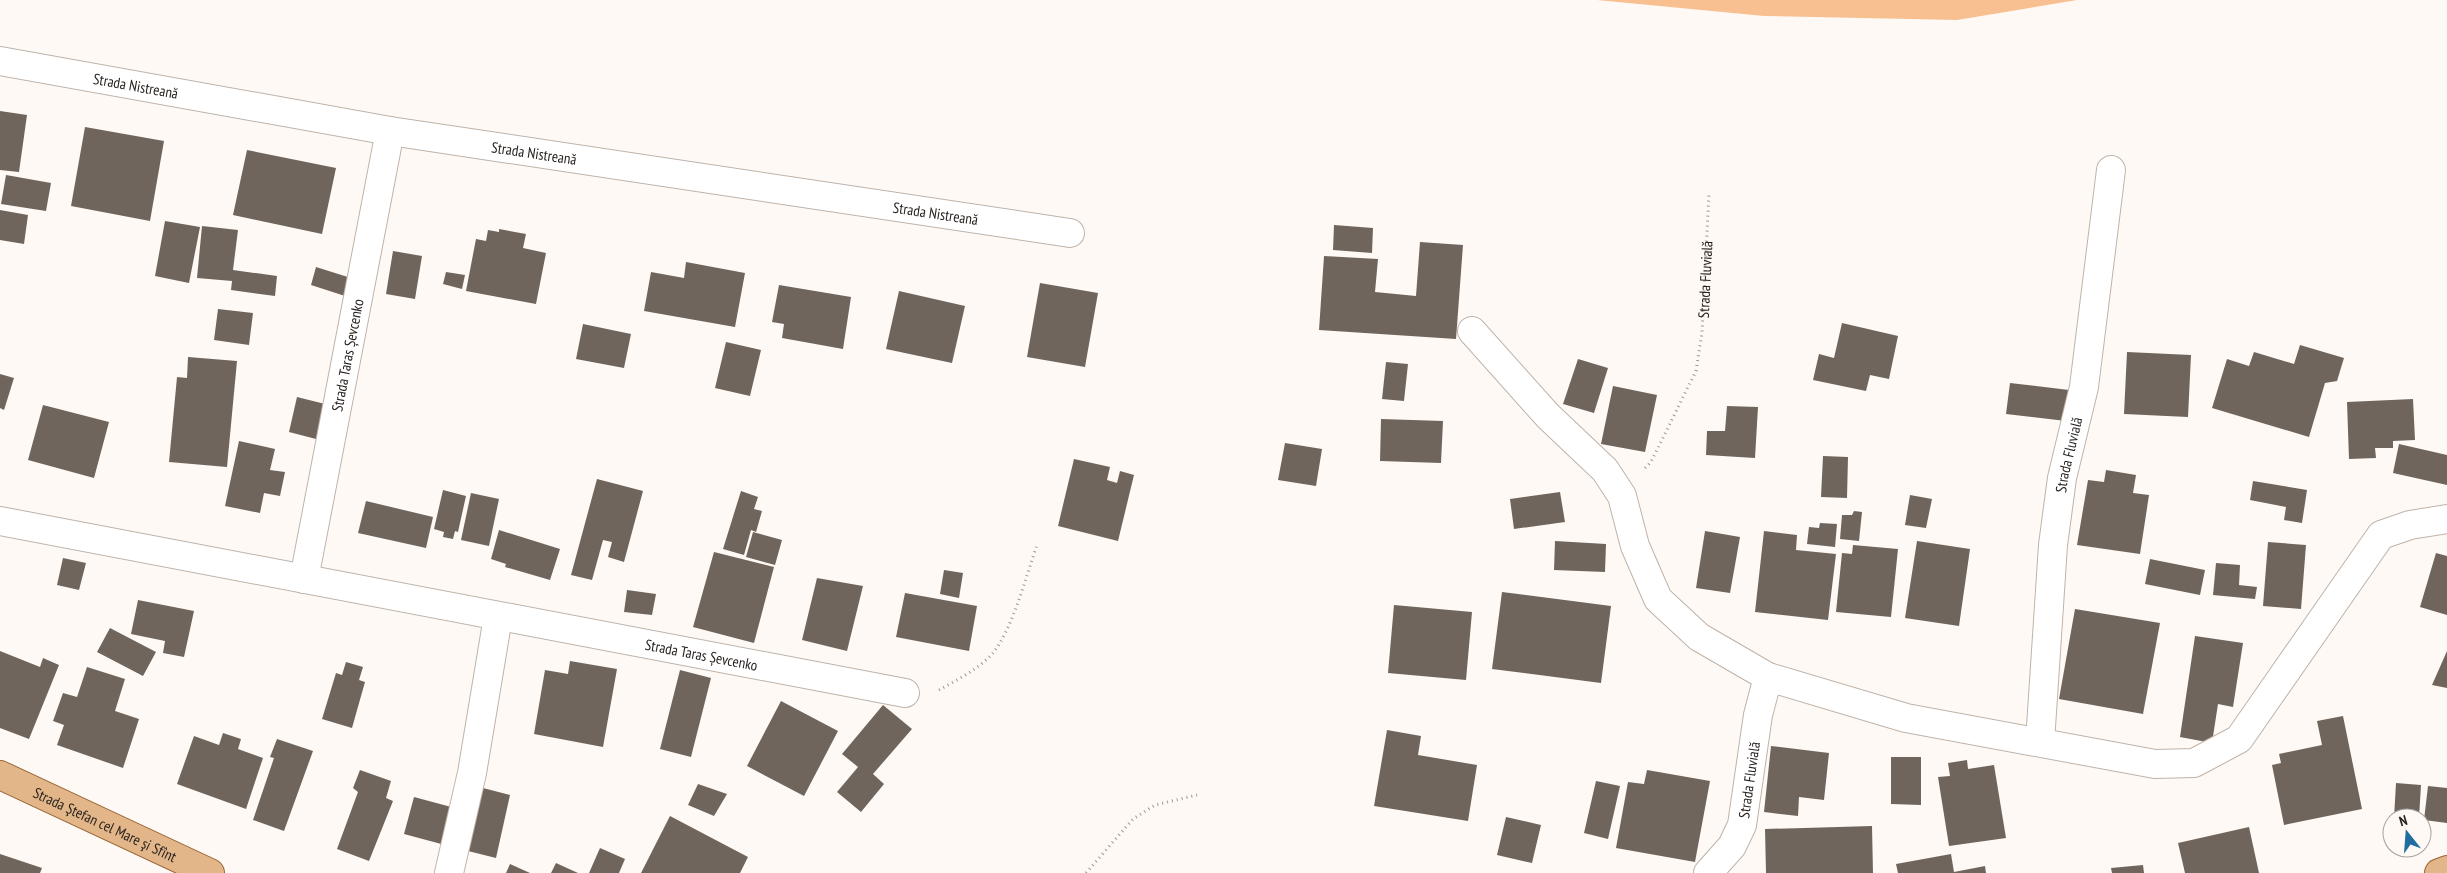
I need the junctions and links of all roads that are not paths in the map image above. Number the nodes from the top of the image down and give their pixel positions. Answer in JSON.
{"nodes":[{"id":1,"x":0,"y":61,"type":"edge"},
{"id":2,"x":390,"y":131,"type":"junction"},
{"id":3,"x":2111,"y":170,"type":"dead end"},
{"id":4,"x":1070,"y":233,"type":"dead end"},
{"id":5,"x":1472,"y":331,"type":"dead end"},
{"id":6,"x":2447,"y":519,"type":"edge"},
{"id":7,"x":0,"y":520,"type":"edge"},
{"id":8,"x":304,"y":579,"type":"junction"},
{"id":9,"x":498,"y":617,"type":"junction"},
{"id":10,"x":1768,"y":678,"type":"junction"},
{"id":11,"x":905,"y":693,"type":"road end"},
{"id":12,"x":2040,"y":742,"type":"junction"},
{"id":13,"x":0,"y":775,"type":"edge"},
{"id":14,"x":2447,"y":870,"type":"edge"},
{"id":15,"x":210,"y":873,"type":"edge"},
{"id":16,"x":448,"y":873,"type":"edge"},
{"id":17,"x":1708,"y":873,"type":"edge"},
{"id":18,"x":2439,"y":873,"type":"edge"}],
"edges":[{"from":1,"to":2,"type":"street","name":"Strada Nistreană"},
{"from":2,"to":4,"type":"street","name":"Strada Nistreană"},
{"from":2,"to":8,"type":"street","name":"Strada Taras Șevcenko"},
{"from":3,"to":12,"type":"street","name":"Strada Fluvială"},
{"from":5,"to":10,"type":"street"},
{"from":6,"to":12,"type":"street"},
{"from":7,"to":8,"type":"street","name":"Strada Taras Șevcenko"},
{"from":8,"to":9,"type":"street","name":"Strada Taras Șevcenko"},
{"from":9,"to":11,"type":"street","name":"Strada Taras Șevcenko"},
{"from":9,"to":16,"type":"street"},
{"from":10,"to":12,"type":"street"},
{"from":10,"to":17,"type":"street","name":"Strada Fluvială"},
{"from":13,"to":15,"type":"main road","name":"Strada Ştefan cel Mare şi Sfînt"},
{"from":14,"to":18,"type":"main road"}]}
